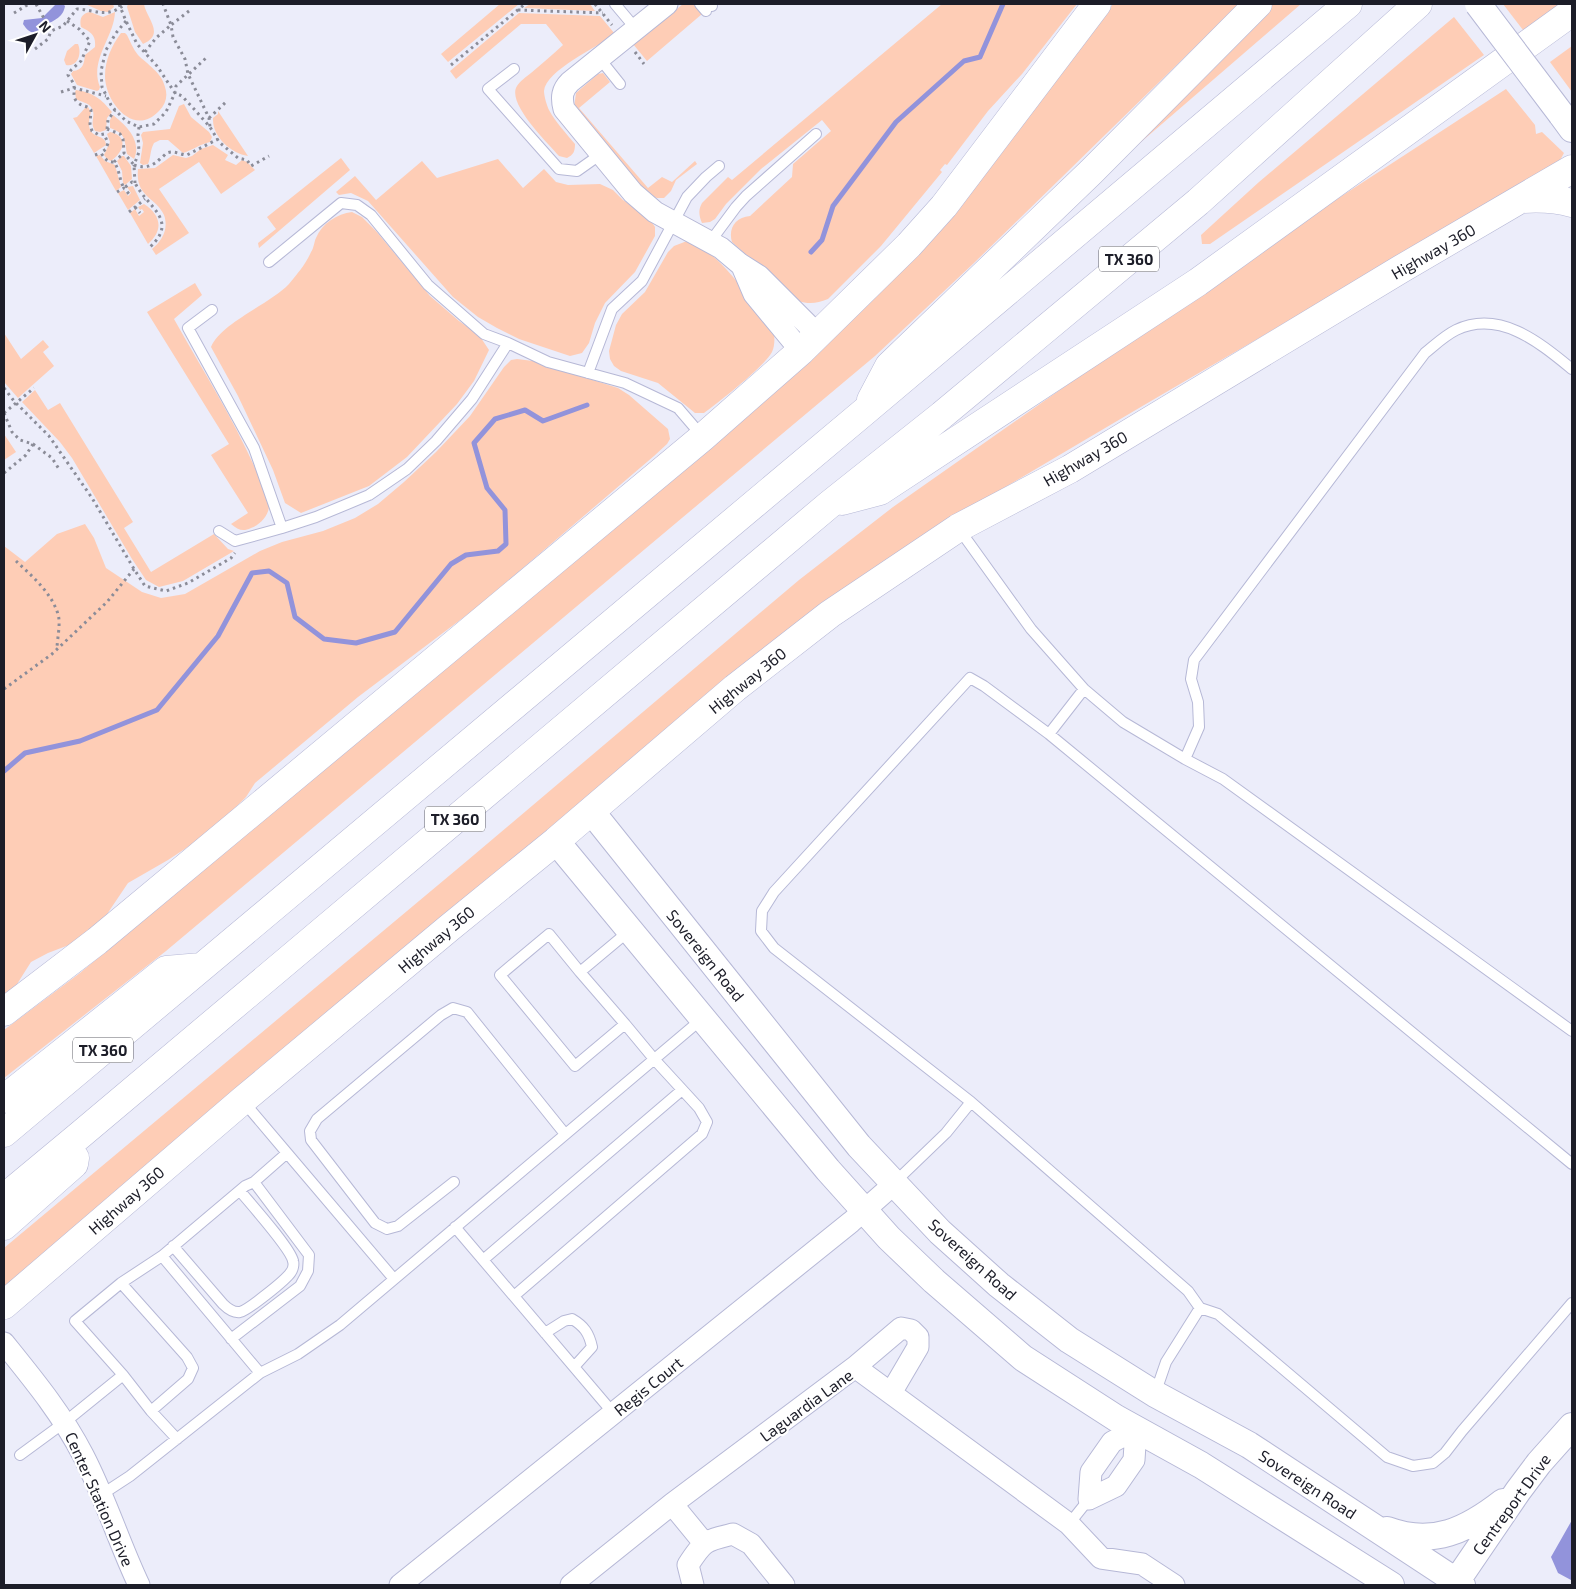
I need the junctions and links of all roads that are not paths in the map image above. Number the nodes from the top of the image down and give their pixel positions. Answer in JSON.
{"nodes":[{"id":1,"x":615,"y":4,"type":"edge"},
{"id":2,"x":666,"y":4,"type":"edge"},
{"id":3,"x":1097,"y":4,"type":"edge"},
{"id":4,"x":1258,"y":4,"type":"edge"},
{"id":5,"x":1348,"y":4,"type":"edge"},
{"id":6,"x":1418,"y":4,"type":"edge"},
{"id":7,"x":1478,"y":4,"type":"edge"},
{"id":8,"x":1572,"y":12,"type":"edge"},
{"id":9,"x":636,"y":29,"type":"junction"},
{"id":10,"x":600,"y":59,"type":"junction"},
{"id":11,"x":514,"y":68,"type":"dead end"},
{"id":12,"x":620,"y":84,"type":"dead end"},
{"id":13,"x":1567,"y":121,"type":"edge"},
{"id":14,"x":816,"y":134,"type":"dead end"},
{"id":15,"x":601,"y":154,"type":"junction"},
{"id":16,"x":719,"y":166,"type":"dead end"},
{"id":17,"x":1572,"y":169,"type":"edge"},
{"id":18,"x":1522,"y":199,"type":"junction"},
{"id":19,"x":1572,"y":203,"type":"edge"},
{"id":20,"x":675,"y":223,"type":"junction"},
{"id":21,"x":710,"y":242,"type":"junction"},
{"id":22,"x":269,"y":262,"type":"dead end"},
{"id":23,"x":212,"y":310,"type":"dead end"},
{"id":24,"x":508,"y":343,"type":"junction"},
{"id":25,"x":810,"y":343,"type":"junction"},
{"id":26,"x":1572,"y":369,"type":"edge"},
{"id":27,"x":588,"y":373,"type":"junction"},
{"id":28,"x":864,"y":412,"type":"junction"},
{"id":29,"x":702,"y":437,"type":"junction"},
{"id":30,"x":830,"y":504,"type":"junction"},
{"id":31,"x":282,"y":528,"type":"junction"},
{"id":32,"x":958,"y":528,"type":"junction"},
{"id":33,"x":219,"y":531,"type":"dead end"},
{"id":34,"x":1084,"y":689,"type":"junction"},
{"id":35,"x":1049,"y":734,"type":"junction"},
{"id":36,"x":1185,"y":759,"type":"junction"},
{"id":37,"x":591,"y":812,"type":"junction"},
{"id":38,"x":556,"y":841,"type":"junction"},
{"id":39,"x":630,"y":930,"type":"junction"},
{"id":40,"x":202,"y":966,"type":"junction"},
{"id":41,"x":580,"y":972,"type":"junction"},
{"id":42,"x":4,"y":1012,"type":"edge"},
{"id":43,"x":703,"y":1018,"type":"junction"},
{"id":44,"x":626,"y":1024,"type":"junction"},
{"id":45,"x":1572,"y":1031,"type":"edge"},
{"id":46,"x":654,"y":1059,"type":"junction"},
{"id":47,"x":682,"y":1090,"type":"junction"},
{"id":48,"x":4,"y":1099,"type":"edge"},
{"id":49,"x":243,"y":1100,"type":"junction"},
{"id":50,"x":971,"y":1102,"type":"junction"},
{"id":51,"x":4,"y":1133,"type":"edge"},
{"id":52,"x":565,"y":1134,"type":"junction"},
{"id":53,"x":80,"y":1135,"type":"junction"},
{"id":54,"x":287,"y":1152,"type":"junction"},
{"id":55,"x":1572,"y":1164,"type":"edge"},
{"id":56,"x":254,"y":1182,"type":"junction"},
{"id":57,"x":454,"y":1182,"type":"dead end"},
{"id":58,"x":894,"y":1184,"type":"junction"},
{"id":59,"x":240,"y":1191,"type":"junction"},
{"id":60,"x":4,"y":1198,"type":"edge"},
{"id":61,"x":865,"y":1211,"type":"junction"},
{"id":62,"x":4,"y":1226,"type":"edge"},
{"id":63,"x":455,"y":1227,"type":"junction"},
{"id":64,"x":173,"y":1246,"type":"junction"},
{"id":65,"x":162,"y":1256,"type":"junction"},
{"id":66,"x":483,"y":1260,"type":"junction"},
{"id":67,"x":394,"y":1279,"type":"junction"},
{"id":68,"x":121,"y":1284,"type":"junction"},
{"id":69,"x":514,"y":1296,"type":"junction"},
{"id":70,"x":1572,"y":1303,"type":"edge"},
{"id":71,"x":4,"y":1305,"type":"edge"},
{"id":72,"x":1200,"y":1308,"type":"junction"},
{"id":73,"x":545,"y":1333,"type":"junction"},
{"id":74,"x":230,"y":1339,"type":"junction"},
{"id":75,"x":4,"y":1343,"type":"edge"},
{"id":76,"x":855,"y":1367,"type":"junction"},
{"id":77,"x":574,"y":1368,"type":"junction"},
{"id":78,"x":260,"y":1373,"type":"junction"},
{"id":79,"x":123,"y":1375,"type":"junction"},
{"id":80,"x":891,"y":1393,"type":"junction"},
{"id":81,"x":1155,"y":1394,"type":"junction"},
{"id":82,"x":151,"y":1411,"type":"junction"},
{"id":83,"x":614,"y":1414,"type":"junction"},
{"id":84,"x":65,"y":1422,"type":"junction"},
{"id":85,"x":1572,"y":1426,"type":"edge"},
{"id":86,"x":1136,"y":1429,"type":"junction"},
{"id":87,"x":177,"y":1439,"type":"junction"},
{"id":88,"x":20,"y":1456,"type":"dead end"},
{"id":89,"x":1518,"y":1491,"type":"junction"},
{"id":90,"x":101,"y":1495,"type":"junction"},
{"id":91,"x":1089,"y":1499,"type":"joint"},
{"id":92,"x":672,"y":1504,"type":"junction"},
{"id":93,"x":1367,"y":1522,"type":"junction"},
{"id":94,"x":1069,"y":1524,"type":"junction"},
{"id":95,"x":1299,"y":1526,"type":"junction"},
{"id":96,"x":704,"y":1544,"type":"junction"},
{"id":97,"x":1457,"y":1584,"type":"edge"},
{"id":98,"x":139,"y":1585,"type":"edge"},
{"id":99,"x":400,"y":1585,"type":"edge"},
{"id":100,"x":571,"y":1585,"type":"edge"},
{"id":101,"x":693,"y":1585,"type":"edge"},
{"id":102,"x":784,"y":1585,"type":"edge"},
{"id":103,"x":1174,"y":1585,"type":"edge"},
{"id":104,"x":1366,"y":1585,"type":"edge"},
{"id":105,"x":1391,"y":1585,"type":"edge"}],
"edges":[{"from":1,"to":9,"type":"lane"},
{"from":2,"to":9,"type":"street"},
{"from":3,"to":25,"type":"main road"},
{"from":4,"to":28,"type":"main road"},
{"from":5,"to":28,"type":"main road","number":"TX 360"},
{"from":6,"to":30,"type":"main road","number":"TX 360"},
{"from":7,"to":13,"type":"street","bridge":true},
{"from":8,"to":30,"type":"main road"},
{"from":9,"to":10,"type":"street"},
{"from":10,"to":12,"type":"lane"},
{"from":10,"to":15,"type":"street"},
{"from":11,"to":15,"type":"lane"},
{"from":14,"to":21,"type":"lane"},
{"from":15,"to":20,"type":"street"},
{"from":16,"to":20,"type":"lane"},
{"from":17,"to":18,"type":"main road","name":"Highway 360"},
{"from":18,"to":19,"type":"main road"},
{"from":18,"to":32,"type":"main road","name":"Highway 360"},
{"from":20,"to":21,"type":"street"},
{"from":20,"to":27,"type":"lane"},
{"from":21,"to":25,"type":"street"},
{"from":22,"to":24,"type":"lane"},
{"from":23,"to":31,"type":"lane"},
{"from":24,"to":27,"type":"lane"},
{"from":24,"to":31,"type":"lane"},
{"from":25,"to":29,"type":"main road"},
{"from":26,"to":36,"type":"lane"},
{"from":27,"to":29,"type":"lane"},
{"from":28,"to":40,"type":"main road","number":"TX 360"},
{"from":29,"to":42,"type":"main road"},
{"from":30,"to":53,"type":"main road","number":"TX 360"},
{"from":31,"to":33,"type":"lane"},
{"from":32,"to":34,"type":"lane"},
{"from":32,"to":37,"type":"main road","name":"Highway 360"},
{"from":34,"to":35,"type":"lane"},
{"from":34,"to":36,"type":"lane"},
{"from":35,"to":50,"type":"lane"},
{"from":35,"to":55,"type":"lane"},
{"from":36,"to":45,"type":"lane"},
{"from":37,"to":38,"type":"main road","name":"Highway 360"},
{"from":37,"to":58,"type":"street","name":"Sovereign Road"},
{"from":38,"to":39,"type":"street"},
{"from":38,"to":49,"type":"main road","name":"Highway 360"},
{"from":39,"to":41,"type":"lane"},
{"from":39,"to":43,"type":"street"},
{"from":40,"to":48,"type":"main road"},
{"from":40,"to":51,"type":"main road","number":"TX 360"},
{"from":41,"to":44,"type":"lane"},
{"from":41,"to":44,"type":"lane"},
{"from":43,"to":46,"type":"lane"},
{"from":43,"to":61,"type":"street"},
{"from":44,"to":46,"type":"lane"},
{"from":46,"to":47,"type":"lane"},
{"from":46,"to":52,"type":"lane"},
{"from":47,"to":66,"type":"lane"},
{"from":47,"to":69,"type":"lane"},
{"from":49,"to":54,"type":"lane"},
{"from":49,"to":71,"type":"main road","name":"Highway 360"},
{"from":50,"to":58,"type":"lane"},
{"from":50,"to":72,"type":"lane"},
{"from":52,"to":57,"type":"lane"},
{"from":52,"to":63,"type":"lane"},
{"from":53,"to":60,"type":"main road","number":"TX 360"},
{"from":53,"to":62,"type":"main road"},
{"from":54,"to":56,"type":"lane"},
{"from":54,"to":67,"type":"lane"},
{"from":56,"to":59,"type":"lane"},
{"from":56,"to":74,"type":"lane"},
{"from":58,"to":61,"type":"street","name":"Regis Court"},
{"from":58,"to":81,"type":"street","name":"Sovereign Road"},
{"from":59,"to":64,"type":"lane"},
{"from":59,"to":64,"type":"lane"},
{"from":61,"to":83,"type":"street","name":"Regis Court"},
{"from":61,"to":86,"type":"street"},
{"from":63,"to":66,"type":"lane"},
{"from":63,"to":67,"type":"lane"},
{"from":64,"to":65,"type":"lane"},
{"from":65,"to":68,"type":"lane"},
{"from":65,"to":74,"type":"lane"},
{"from":66,"to":69,"type":"lane"},
{"from":67,"to":78,"type":"lane"},
{"from":68,"to":79,"type":"lane"},
{"from":68,"to":82,"type":"lane"},
{"from":69,"to":73,"type":"lane"},
{"from":70,"to":72,"type":"lane"},
{"from":72,"to":81,"type":"lane"},
{"from":73,"to":77,"type":"lane"},
{"from":73,"to":77,"type":"lane"},
{"from":74,"to":78,"type":"lane"},
{"from":75,"to":84,"type":"street","name":"Center Station Drive"},
{"from":76,"to":80,"type":"street","name":"Laguardia Lane"},
{"from":76,"to":80,"type":"street"},
{"from":76,"to":92,"type":"street","name":"Laguardia Lane"},
{"from":77,"to":83,"type":"lane"},
{"from":78,"to":87,"type":"lane"},
{"from":79,"to":82,"type":"lane"},
{"from":79,"to":84,"type":"lane"},
{"from":80,"to":94,"type":"street","name":"Laguardia Lane"},
{"from":81,"to":86,"type":"street"},
{"from":81,"to":93,"type":"street","name":"Sovereign Road"},
{"from":82,"to":87,"type":"lane"},
{"from":83,"to":99,"type":"street","name":"Regis Court"},
{"from":84,"to":88,"type":"lane"},
{"from":84,"to":90,"type":"street","name":"Center Station Drive"},
{"from":85,"to":89,"type":"street","name":"Centreport Drive"},
{"from":86,"to":91,"type":"street"},
{"from":86,"to":95,"type":"street"},
{"from":87,"to":90,"type":"lane"},
{"from":89,"to":93,"type":"street"},
{"from":89,"to":97,"type":"street","name":"Centreport Drive"},
{"from":90,"to":98,"type":"street","name":"Center Station Drive"},
{"from":91,"to":94,"type":"lane"},
{"from":92,"to":96,"type":"street"},
{"from":92,"to":100,"type":"street","name":"Laguardia Lane"},
{"from":93,"to":97,"type":"street","name":"Sovereign Road"},
{"from":94,"to":103,"type":"street","name":"Laguardia Lane"},
{"from":95,"to":104,"type":"street"},
{"from":95,"to":105,"type":"street"},
{"from":96,"to":101,"type":"street"},
{"from":96,"to":102,"type":"street"}]}
